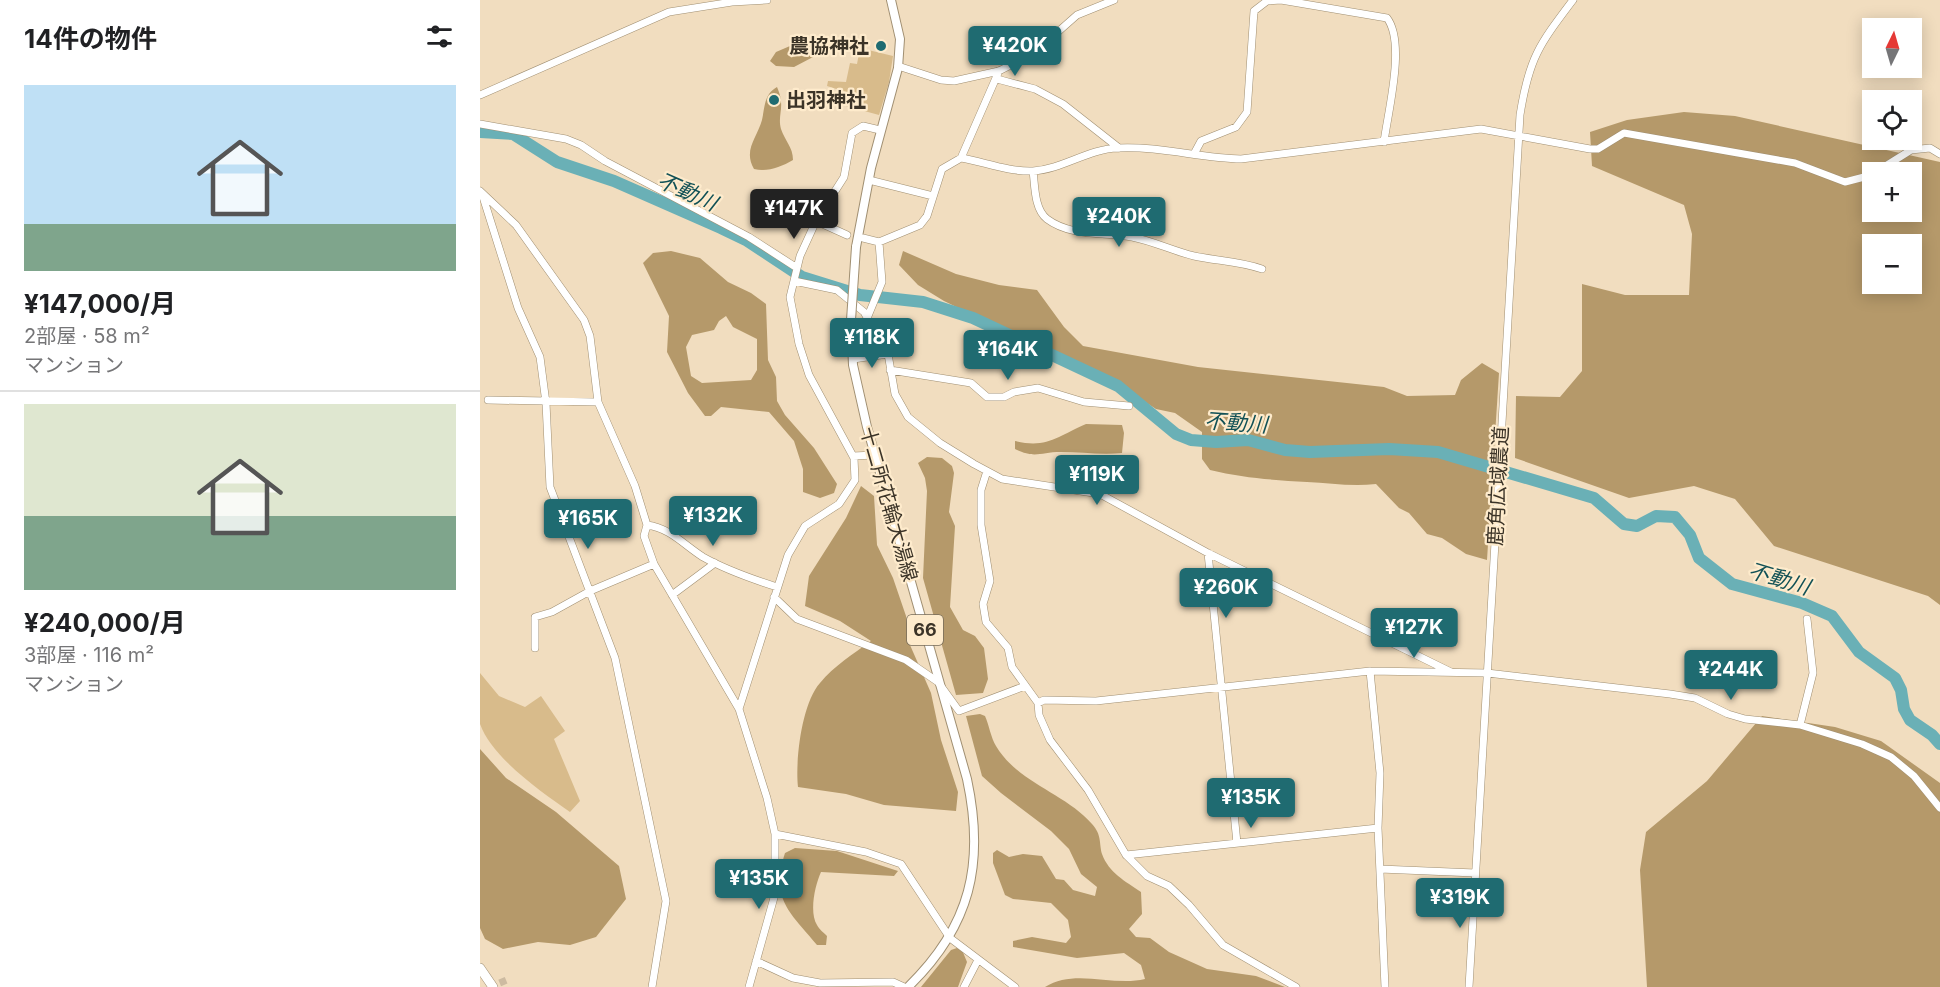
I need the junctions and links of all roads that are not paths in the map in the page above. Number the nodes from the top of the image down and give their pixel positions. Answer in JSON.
{"nodes":[{"id":1,"x":767,"y":0,"type":"edge"},
{"id":2,"x":891,"y":0,"type":"edge"},
{"id":3,"x":1114,"y":0,"type":"edge"},
{"id":4,"x":1285,"y":0,"type":"edge"},
{"id":5,"x":1573,"y":0,"type":"edge"},
{"id":6,"x":898,"y":66,"type":"junction"},
{"id":7,"x":999,"y":71,"type":"junction"},
{"id":8,"x":997,"y":79,"type":"junction"},
{"id":9,"x":480,"y":95,"type":"edge"},
{"id":10,"x":480,"y":124,"type":"edge"},
{"id":11,"x":880,"y":130,"type":"junction"},
{"id":12,"x":1519,"y":137,"type":"junction"},
{"id":13,"x":1384,"y":142,"type":"junction"},
{"id":14,"x":1119,"y":148,"type":"junction"},
{"id":15,"x":1194,"y":154,"type":"junction"},
{"id":16,"x":1940,"y":154,"type":"edge"},
{"id":17,"x":961,"y":158,"type":"junction"},
{"id":18,"x":1892,"y":162,"type":"edge"},
{"id":19,"x":1033,"y":171,"type":"junction"},
{"id":20,"x":1862,"y":178,"type":"edge"},
{"id":21,"x":869,"y":180,"type":"junction"},
{"id":22,"x":481,"y":193,"type":"edge"},
{"id":23,"x":933,"y":196,"type":"junction"},
{"id":24,"x":816,"y":221,"type":"junction"},
{"id":25,"x":848,"y":236,"type":"dead end"},
{"id":26,"x":863,"y":238,"type":"dead end"},
{"id":27,"x":879,"y":242,"type":"junction"},
{"id":28,"x":1262,"y":269,"type":"dead end"},
{"id":29,"x":795,"y":275,"type":"junction"},
{"id":30,"x":868,"y":316,"type":"junction"},
{"id":31,"x":888,"y":354,"type":"junction"},
{"id":32,"x":853,"y":359,"type":"junction"},
{"id":33,"x":890,"y":370,"type":"junction"},
{"id":34,"x":488,"y":400,"type":"dead end"},
{"id":35,"x":598,"y":402,"type":"junction"},
{"id":36,"x":546,"y":403,"type":"junction"},
{"id":37,"x":1129,"y":406,"type":"dead end"},
{"id":38,"x":875,"y":455,"type":"junction"},
{"id":39,"x":853,"y":456,"type":"junction"},
{"id":40,"x":987,"y":471,"type":"junction"},
{"id":41,"x":647,"y":525,"type":"junction"},
{"id":42,"x":1208,"y":553,"type":"junction"},
{"id":43,"x":715,"y":563,"type":"junction"},
{"id":44,"x":654,"y":564,"type":"junction"},
{"id":45,"x":777,"y":587,"type":"junction"},
{"id":46,"x":590,"y":591,"type":"junction"},
{"id":47,"x":672,"y":595,"type":"junction"},
{"id":48,"x":774,"y":597,"type":"junction"},
{"id":49,"x":1807,"y":619,"type":"dead end"},
{"id":50,"x":536,"y":648,"type":"dead end"},
{"id":51,"x":1370,"y":671,"type":"junction"},
{"id":52,"x":1487,"y":673,"type":"junction"},
{"id":53,"x":1456,"y":674,"type":"junction"},
{"id":54,"x":940,"y":685,"type":"junction"},
{"id":55,"x":1025,"y":686,"type":"junction"},
{"id":56,"x":1220,"y":688,"type":"junction"},
{"id":57,"x":1038,"y":703,"type":"junction"},
{"id":58,"x":738,"y":709,"type":"junction"},
{"id":59,"x":1800,"y":725,"type":"junction"},
{"id":60,"x":1940,"y":808,"type":"edge"},
{"id":61,"x":1378,"y":828,"type":"junction"},
{"id":62,"x":775,"y":834,"type":"junction"},
{"id":63,"x":1237,"y":843,"type":"junction"},
{"id":64,"x":1126,"y":855,"type":"junction"},
{"id":65,"x":1380,"y":869,"type":"junction"},
{"id":66,"x":1475,"y":873,"type":"junction"},
{"id":67,"x":950,"y":938,"type":"junction"},
{"id":68,"x":978,"y":960,"type":"junction"},
{"id":69,"x":756,"y":961,"type":"junction"},
{"id":70,"x":480,"y":968,"type":"edge"},
{"id":71,"x":493,"y":987,"type":"edge"},
{"id":72,"x":652,"y":987,"type":"edge"},
{"id":73,"x":749,"y":987,"type":"edge"},
{"id":74,"x":904,"y":987,"type":"edge"},
{"id":75,"x":909,"y":987,"type":"edge"},
{"id":76,"x":964,"y":987,"type":"edge"},
{"id":77,"x":1015,"y":987,"type":"edge"},
{"id":78,"x":1296,"y":987,"type":"edge"},
{"id":79,"x":1385,"y":987,"type":"edge"},
{"id":80,"x":1469,"y":987,"type":"edge"}],
"edges":[{"from":1,"to":9,"type":"street"},
{"from":2,"to":6,"type":"main road","name":"十二所花輪大湯線","number":"66"},
{"from":3,"to":7,"type":"street"},
{"from":4,"to":13,"type":"street"},
{"from":4,"to":15,"type":"street"},
{"from":5,"to":12,"type":"street","name":"鹿角広域農道"},
{"from":6,"to":7,"type":"street"},
{"from":6,"to":11,"type":"main road","name":"十二所花輪大湯線","number":"66"},
{"from":7,"to":8,"type":"street"},
{"from":8,"to":14,"type":"street"},
{"from":8,"to":17,"type":"street"},
{"from":10,"to":29,"type":"street"},
{"from":11,"to":21,"type":"main road","name":"十二所花輪大湯線","number":"66"},
{"from":11,"to":24,"type":"street"},
{"from":12,"to":13,"type":"street"},
{"from":12,"to":20,"type":"street"},
{"from":12,"to":52,"type":"street","name":"鹿角広域農道"},
{"from":13,"to":15,"type":"street"},
{"from":14,"to":15,"type":"street"},
{"from":14,"to":19,"type":"street"},
{"from":16,"to":18,"type":"street"},
{"from":17,"to":19,"type":"street"},
{"from":17,"to":23,"type":"street"},
{"from":19,"to":28,"type":"street"},
{"from":21,"to":23,"type":"street"},
{"from":21,"to":32,"type":"main road","name":"十二所花輪大湯線","number":"66","bridge":true},
{"from":22,"to":35,"type":"street"},
{"from":22,"to":36,"type":"street"},
{"from":23,"to":27,"type":"street"},
{"from":24,"to":25,"type":"street"},
{"from":24,"to":29,"type":"street"},
{"from":26,"to":27,"type":"street"},
{"from":27,"to":30,"type":"street"},
{"from":29,"to":30,"type":"street"},
{"from":29,"to":39,"type":"street"},
{"from":30,"to":31,"type":"street"},
{"from":31,"to":32,"type":"street"},
{"from":31,"to":33,"type":"street"},
{"from":32,"to":38,"type":"main road","name":"十二所花輪大湯線","number":"66"},
{"from":33,"to":37,"type":"street"},
{"from":33,"to":40,"type":"street"},
{"from":34,"to":36,"type":"street"},
{"from":35,"to":36,"type":"street"},
{"from":35,"to":41,"type":"street"},
{"from":36,"to":46,"type":"street"},
{"from":38,"to":39,"type":"street"},
{"from":38,"to":54,"type":"main road","name":"十二所花輪大湯線","number":"66"},
{"from":39,"to":45,"type":"street"},
{"from":40,"to":42,"type":"street"},
{"from":40,"to":55,"type":"street"},
{"from":41,"to":43,"type":"street"},
{"from":41,"to":44,"type":"street"},
{"from":42,"to":53,"type":"street"},
{"from":42,"to":56,"type":"street"},
{"from":43,"to":45,"type":"street"},
{"from":43,"to":47,"type":"street"},
{"from":44,"to":46,"type":"street"},
{"from":44,"to":47,"type":"street"},
{"from":45,"to":48,"type":"street"},
{"from":46,"to":50,"type":"street"},
{"from":46,"to":72,"type":"street"},
{"from":47,"to":58,"type":"street"},
{"from":48,"to":54,"type":"street"},
{"from":48,"to":58,"type":"street"},
{"from":49,"to":59,"type":"street"},
{"from":51,"to":53,"type":"street"},
{"from":51,"to":56,"type":"street"},
{"from":51,"to":61,"type":"street"},
{"from":52,"to":53,"type":"street"},
{"from":52,"to":59,"type":"street"},
{"from":52,"to":66,"type":"street","name":"鹿角広域農道"},
{"from":54,"to":55,"type":"street"},
{"from":54,"to":67,"type":"main road","name":"十二所花輪大湯線","number":"66"},
{"from":55,"to":57,"type":"street"},
{"from":56,"to":57,"type":"street"},
{"from":56,"to":63,"type":"street"},
{"from":57,"to":64,"type":"street"},
{"from":58,"to":62,"type":"street"},
{"from":59,"to":60,"type":"street"},
{"from":61,"to":63,"type":"street"},
{"from":61,"to":65,"type":"street"},
{"from":62,"to":67,"type":"street"},
{"from":62,"to":69,"type":"street"},
{"from":63,"to":64,"type":"street"},
{"from":64,"to":78,"type":"street"},
{"from":65,"to":66,"type":"street"},
{"from":65,"to":79,"type":"street"},
{"from":66,"to":80,"type":"street","name":"鹿角広域農道"},
{"from":67,"to":68,"type":"street"},
{"from":67,"to":75,"type":"main road","name":"十二所花輪大湯線","number":"66"},
{"from":68,"to":76,"type":"street"},
{"from":68,"to":77,"type":"street"},
{"from":69,"to":73,"type":"street"},
{"from":69,"to":74,"type":"street"},
{"from":70,"to":71,"type":"highway"}]}
